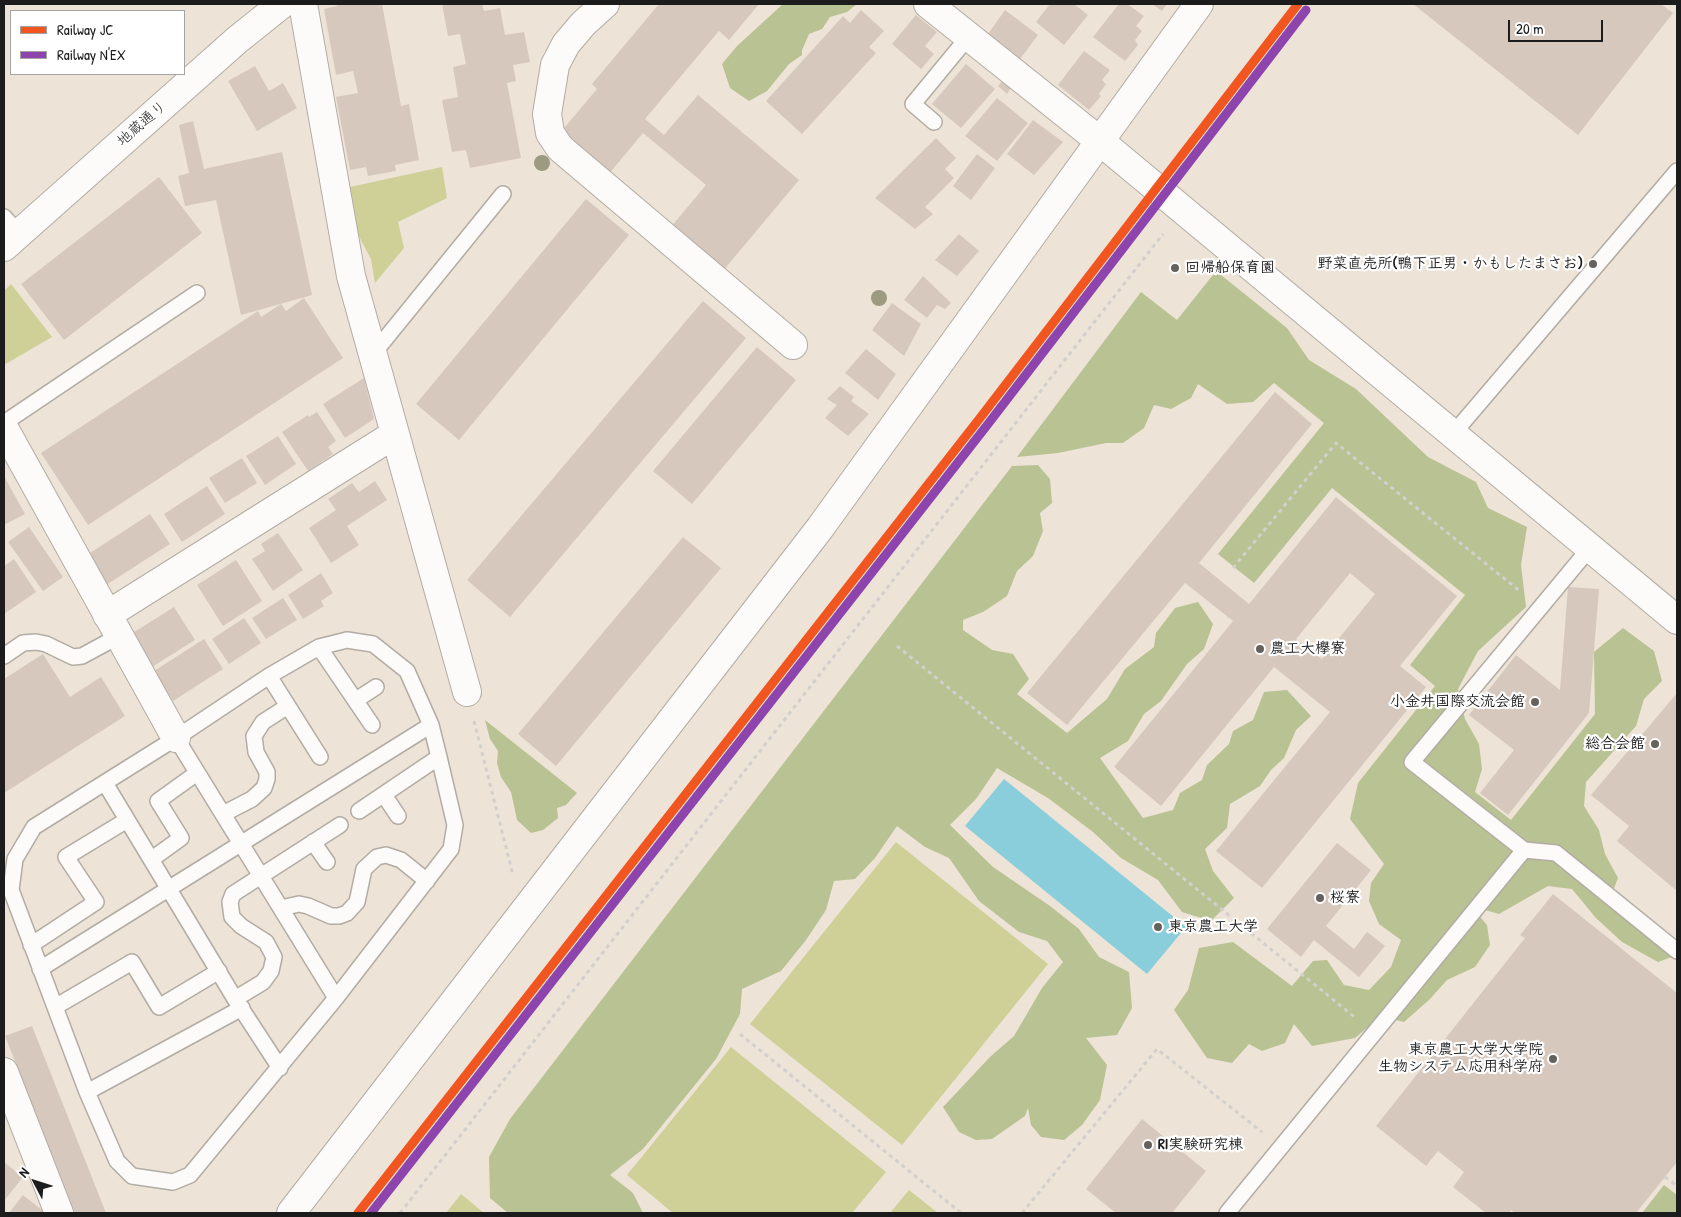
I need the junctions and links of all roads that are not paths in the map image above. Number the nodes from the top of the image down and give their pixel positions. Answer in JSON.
{"nodes":[{"id":1,"x":282,"y":4,"type":"edge"},
{"id":2,"x":303,"y":4,"type":"edge"},
{"id":3,"x":605,"y":4,"type":"edge"},
{"id":4,"x":928,"y":4,"type":"edge"},
{"id":5,"x":1199,"y":4,"type":"edge"},
{"id":6,"x":969,"y":36,"type":"junction"},
{"id":7,"x":934,"y":122,"type":"dead end"},
{"id":8,"x":1101,"y":142,"type":"junction"},
{"id":9,"x":1677,"y":171,"type":"edge"},
{"id":10,"x":503,"y":194,"type":"dead end"},
{"id":11,"x":9,"y":232,"type":"edge"},
{"id":12,"x":197,"y":293,"type":"dead end"},
{"id":13,"x":793,"y":345,"type":"dead end"},
{"id":14,"x":373,"y":354,"type":"junction"},
{"id":15,"x":4,"y":424,"type":"edge"},
{"id":16,"x":4,"y":428,"type":"edge"},
{"id":17,"x":396,"y":434,"type":"junction"},
{"id":18,"x":1453,"y":434,"type":"junction"},
{"id":19,"x":1588,"y":549,"type":"junction"},
{"id":20,"x":1677,"y":620,"type":"edge"},
{"id":21,"x":113,"y":626,"type":"junction"},
{"id":22,"x":319,"y":647,"type":"junction"},
{"id":23,"x":4,"y":656,"type":"edge"},
{"id":24,"x":269,"y":676,"type":"junction"},
{"id":25,"x":376,"y":687,"type":"dead end"},
{"id":26,"x":467,"y":692,"type":"road end"},
{"id":27,"x":356,"y":700,"type":"junction"},
{"id":28,"x":288,"y":706,"type":"junction"},
{"id":29,"x":372,"y":725,"type":"dead end"},
{"id":30,"x":431,"y":725,"type":"junction"},
{"id":31,"x":176,"y":738,"type":"junction"},
{"id":32,"x":320,"y":757,"type":"dead end"},
{"id":33,"x":439,"y":757,"type":"junction"},
{"id":34,"x":197,"y":773,"type":"junction"},
{"id":35,"x":105,"y":784,"type":"junction"},
{"id":36,"x":384,"y":795,"type":"junction"},
{"id":37,"x":359,"y":811,"type":"dead end"},
{"id":38,"x":223,"y":814,"type":"junction"},
{"id":39,"x":398,"y":816,"type":"dead end"},
{"id":40,"x":127,"y":820,"type":"junction"},
{"id":41,"x":340,"y":825,"type":"dead end"},
{"id":42,"x":313,"y":842,"type":"junction"},
{"id":43,"x":241,"y":843,"type":"junction"},
{"id":44,"x":1524,"y":850,"type":"junction"},
{"id":45,"x":152,"y":859,"type":"junction"},
{"id":46,"x":327,"y":862,"type":"dead end"},
{"id":47,"x":260,"y":875,"type":"junction"},
{"id":48,"x":426,"y":881,"type":"junction"},
{"id":49,"x":169,"y":889,"type":"junction"},
{"id":50,"x":281,"y":908,"type":"junction"},
{"id":51,"x":31,"y":944,"type":"junction"},
{"id":52,"x":1677,"y":951,"type":"edge"},
{"id":53,"x":40,"y":969,"type":"junction"},
{"id":54,"x":219,"y":970,"type":"junction"},
{"id":55,"x":336,"y":998,"type":"junction"},
{"id":56,"x":238,"y":1003,"type":"junction"},
{"id":57,"x":55,"y":1007,"type":"junction"},
{"id":58,"x":280,"y":1068,"type":"junction"},
{"id":59,"x":4,"y":1072,"type":"edge"},
{"id":60,"x":87,"y":1092,"type":"junction"},
{"id":61,"x":11,"y":1115,"type":"edge"},
{"id":62,"x":59,"y":1213,"type":"edge"},
{"id":63,"x":291,"y":1213,"type":"edge"},
{"id":64,"x":1227,"y":1213,"type":"edge"}],
"edges":[{"from":1,"to":11,"type":"street","name":"地蔵通り"},
{"from":2,"to":14,"type":"street"},
{"from":3,"to":13,"type":"street"},
{"from":4,"to":6,"type":"street"},
{"from":5,"to":8,"type":"street"},
{"from":6,"to":7,"type":"lane"},
{"from":6,"to":8,"type":"street"},
{"from":8,"to":18,"type":"street"},
{"from":8,"to":63,"type":"street"},
{"from":9,"to":18,"type":"lane"},
{"from":10,"to":14,"type":"lane"},
{"from":12,"to":15,"type":"lane"},
{"from":14,"to":17,"type":"street"},
{"from":16,"to":21,"type":"street"},
{"from":17,"to":21,"type":"street"},
{"from":17,"to":26,"type":"street"},
{"from":18,"to":19,"type":"street"},
{"from":19,"to":20,"type":"street"},
{"from":19,"to":44,"type":"lane"},
{"from":21,"to":23,"type":"lane"},
{"from":21,"to":31,"type":"street"},
{"from":22,"to":24,"type":"lane"},
{"from":22,"to":27,"type":"lane"},
{"from":22,"to":30,"type":"lane"},
{"from":24,"to":28,"type":"lane"},
{"from":24,"to":31,"type":"lane"},
{"from":25,"to":27,"type":"lane"},
{"from":27,"to":29,"type":"lane"},
{"from":28,"to":32,"type":"lane"},
{"from":28,"to":38,"type":"lane"},
{"from":30,"to":33,"type":"lane"},
{"from":30,"to":43,"type":"lane"},
{"from":31,"to":34,"type":"lane"},
{"from":31,"to":35,"type":"lane"},
{"from":33,"to":36,"type":"lane"},
{"from":33,"to":48,"type":"lane"},
{"from":34,"to":38,"type":"lane"},
{"from":34,"to":45,"type":"lane"},
{"from":35,"to":40,"type":"lane"},
{"from":35,"to":51,"type":"lane"},
{"from":36,"to":37,"type":"lane"},
{"from":36,"to":39,"type":"lane"},
{"from":38,"to":43,"type":"lane"},
{"from":40,"to":45,"type":"lane"},
{"from":40,"to":51,"type":"lane"},
{"from":41,"to":42,"type":"lane"},
{"from":42,"to":46,"type":"lane"},
{"from":42,"to":47,"type":"lane"},
{"from":43,"to":47,"type":"lane"},
{"from":43,"to":49,"type":"lane"},
{"from":44,"to":52,"type":"lane"},
{"from":44,"to":64,"type":"lane"},
{"from":45,"to":49,"type":"lane"},
{"from":47,"to":50,"type":"lane"},
{"from":47,"to":56,"type":"lane"},
{"from":48,"to":50,"type":"lane"},
{"from":48,"to":55,"type":"lane"},
{"from":49,"to":53,"type":"lane"},
{"from":49,"to":54,"type":"lane"},
{"from":50,"to":55,"type":"lane"},
{"from":51,"to":53,"type":"lane"},
{"from":53,"to":57,"type":"lane"},
{"from":54,"to":56,"type":"lane"},
{"from":54,"to":57,"type":"lane"},
{"from":55,"to":58,"type":"lane"},
{"from":56,"to":58,"type":"lane"},
{"from":56,"to":60,"type":"lane"},
{"from":57,"to":60,"type":"lane"},
{"from":58,"to":60,"type":"lane"},
{"from":59,"to":61,"type":"street"},
{"from":61,"to":62,"type":"street"}]}
